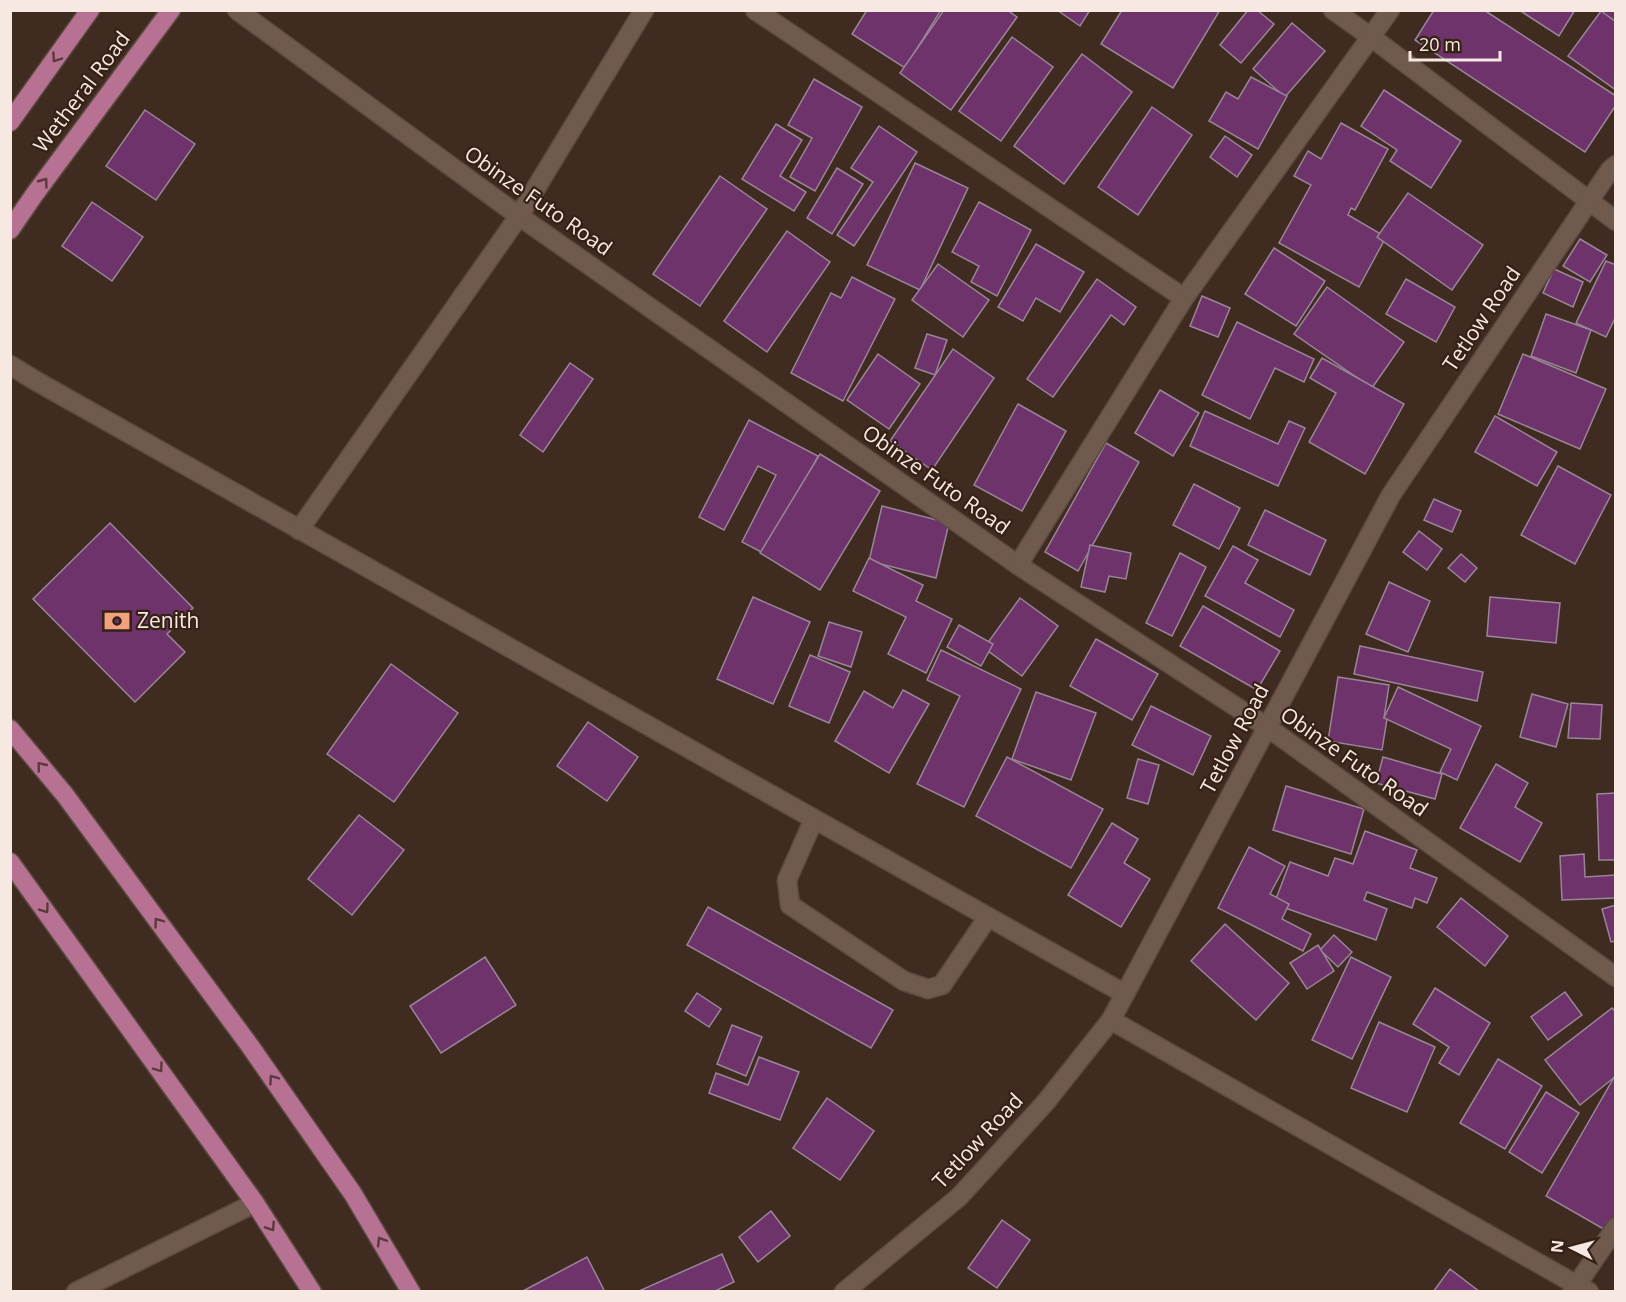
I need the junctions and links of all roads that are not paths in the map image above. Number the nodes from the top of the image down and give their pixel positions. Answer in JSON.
{"nodes":[{"id":1,"x":90,"y":10,"type":"edge"},
{"id":2,"x":171,"y":10,"type":"edge"},
{"id":3,"x":237,"y":10,"type":"edge"},
{"id":4,"x":644,"y":10,"type":"edge"},
{"id":5,"x":755,"y":10,"type":"edge"},
{"id":6,"x":1333,"y":10,"type":"edge"},
{"id":7,"x":1390,"y":10,"type":"edge"},
{"id":8,"x":1371,"y":36,"type":"junction"},
{"id":9,"x":10,"y":122,"type":"edge"},
{"id":10,"x":1616,"y":165,"type":"edge"},
{"id":11,"x":1588,"y":202,"type":"junction"},
{"id":12,"x":519,"y":216,"type":"junction"},
{"id":13,"x":1616,"y":221,"type":"edge"},
{"id":14,"x":10,"y":230,"type":"edge"},
{"id":15,"x":1184,"y":298,"type":"junction"},
{"id":16,"x":10,"y":365,"type":"edge"},
{"id":17,"x":299,"y":530,"type":"junction"},
{"id":18,"x":1018,"y":565,"type":"junction"},
{"id":19,"x":1267,"y":727,"type":"junction"},
{"id":20,"x":10,"y":729,"type":"edge"},
{"id":21,"x":814,"y":819,"type":"junction"},
{"id":22,"x":10,"y":862,"type":"edge"},
{"id":23,"x":988,"y":917,"type":"junction"},
{"id":24,"x":1616,"y":977,"type":"edge"},
{"id":25,"x":1125,"y":994,"type":"junction"},
{"id":26,"x":1111,"y":1020,"type":"junction"},
{"id":27,"x":255,"y":1203,"type":"junction"},
{"id":28,"x":1616,"y":1227,"type":"edge"},
{"id":29,"x":1579,"y":1289,"type":"edge"},
{"id":30,"x":76,"y":1292,"type":"edge"},
{"id":31,"x":312,"y":1292,"type":"edge"},
{"id":32,"x":411,"y":1292,"type":"edge"},
{"id":33,"x":844,"y":1292,"type":"edge"}],
"edges":[{"from":1,"to":9,"type":"main road","name":"Wetheral Road","one_way":true},
{"from":14,"to":2,"type":"main road","name":"Wetheral Road","one_way":true},
{"from":3,"to":12,"type":"street","name":"Obinze Futo Road"},
{"from":4,"to":12,"type":"street"},
{"from":5,"to":15,"type":"street"},
{"from":6,"to":8,"type":"street"},
{"from":7,"to":8,"type":"street"},
{"from":8,"to":11,"type":"street"},
{"from":8,"to":15,"type":"street"},
{"from":10,"to":11,"type":"street","name":"Tetlow Road"},
{"from":11,"to":13,"type":"street"},
{"from":11,"to":19,"type":"street","name":"Tetlow Road"},
{"from":12,"to":17,"type":"street"},
{"from":12,"to":18,"type":"street","name":"Obinze Futo Road"},
{"from":15,"to":18,"type":"street"},
{"from":16,"to":17,"type":"street"},
{"from":17,"to":21,"type":"street"},
{"from":18,"to":19,"type":"street","name":"Obinze Futo Road"},
{"from":19,"to":24,"type":"street","name":"Obinze Futo Road"},
{"from":19,"to":25,"type":"street","name":"Tetlow Road"},
{"from":32,"to":20,"type":"main road","one_way":true},
{"from":21,"to":23,"type":"street"},
{"from":21,"to":23,"type":"street"},
{"from":22,"to":27,"type":"main road","one_way":true},
{"from":23,"to":25,"type":"street"},
{"from":25,"to":26,"type":"street","name":"Tetlow Road"},
{"from":26,"to":29,"type":"street"},
{"from":26,"to":33,"type":"street","name":"Tetlow Road"},
{"from":27,"to":30,"type":"street"},
{"from":27,"to":31,"type":"main road","one_way":true},
{"from":28,"to":29,"type":"street"}]}
